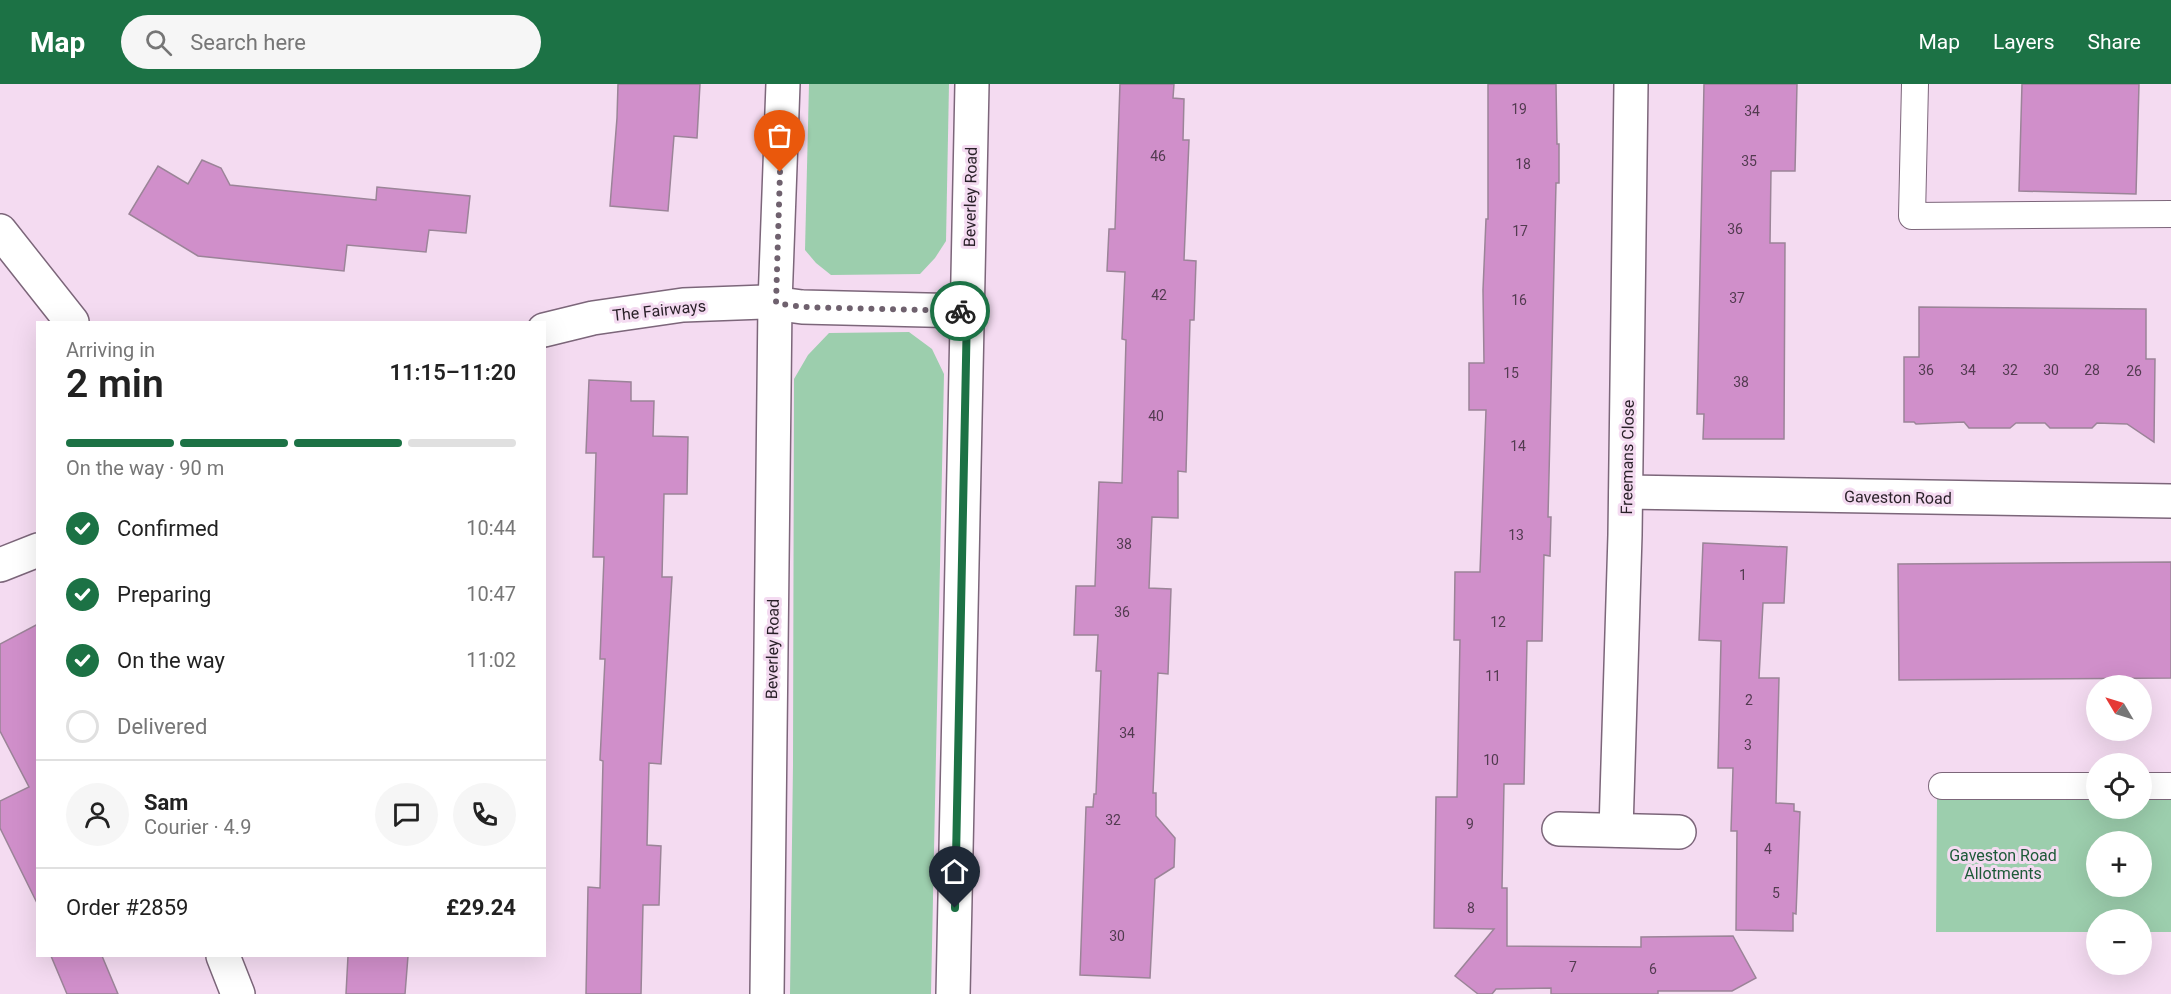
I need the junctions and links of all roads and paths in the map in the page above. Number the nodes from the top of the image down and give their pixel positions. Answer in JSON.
{"nodes":[{"id":1,"x":783,"y":84,"type":"edge"},
{"id":2,"x":972,"y":84,"type":"edge"},
{"id":3,"x":1631,"y":84,"type":"edge"},
{"id":4,"x":1915,"y":84,"type":"edge"},
{"id":5,"x":2171,"y":214,"type":"edge"},
{"id":6,"x":0,"y":231,"type":"edge"},
{"id":7,"x":776,"y":303,"type":"junction"},
{"id":8,"x":967,"y":311,"type":"junction"},
{"id":9,"x":71,"y":321,"type":"edge"},
{"id":10,"x":546,"y":330,"type":"edge"},
{"id":11,"x":1626,"y":492,"type":"junction"},
{"id":12,"x":2171,"y":501,"type":"edge"},
{"id":13,"x":36,"y":551,"type":"edge"},
{"id":14,"x":0,"y":565,"type":"edge"},
{"id":15,"x":1942,"y":786,"type":"dead end"},
{"id":16,"x":2086,"y":786,"type":"edge"},
{"id":17,"x":2152,"y":786,"type":"edge"},
{"id":18,"x":2171,"y":786,"type":"edge"},
{"id":19,"x":1559,"y":829,"type":"dead end"},
{"id":20,"x":1616,"y":830,"type":"junction"},
{"id":21,"x":1678,"y":832,"type":"dead end"},
{"id":22,"x":223,"y":957,"type":"edge"},
{"id":23,"x":237,"y":994,"type":"edge"},
{"id":24,"x":767,"y":994,"type":"edge"},
{"id":25,"x":953,"y":994,"type":"edge"}],
"edges":[{"from":1,"to":7,"type":"street","name":"Beverley Road"},
{"from":2,"to":8,"type":"street","name":"Beverley Road"},
{"from":3,"to":11,"type":"street","name":"Freemans Close"},
{"from":4,"to":5,"type":"lane"},
{"from":6,"to":9,"type":"street"},
{"from":7,"to":8,"type":"street"},
{"from":7,"to":10,"type":"street","name":"The Fairways"},
{"from":7,"to":24,"type":"street","name":"Beverley Road"},
{"from":8,"to":25,"type":"street","name":"Beverley Road"},
{"from":11,"to":12,"type":"street","name":"Gaveston Road"},
{"from":11,"to":20,"type":"street","name":"Freemans Close"},
{"from":13,"to":14,"type":"street"},
{"from":15,"to":16,"type":"lane"},
{"from":17,"to":18,"type":"lane"},
{"from":19,"to":20,"type":"street"},
{"from":20,"to":21,"type":"street"},
{"from":22,"to":23,"type":"street"}]}
